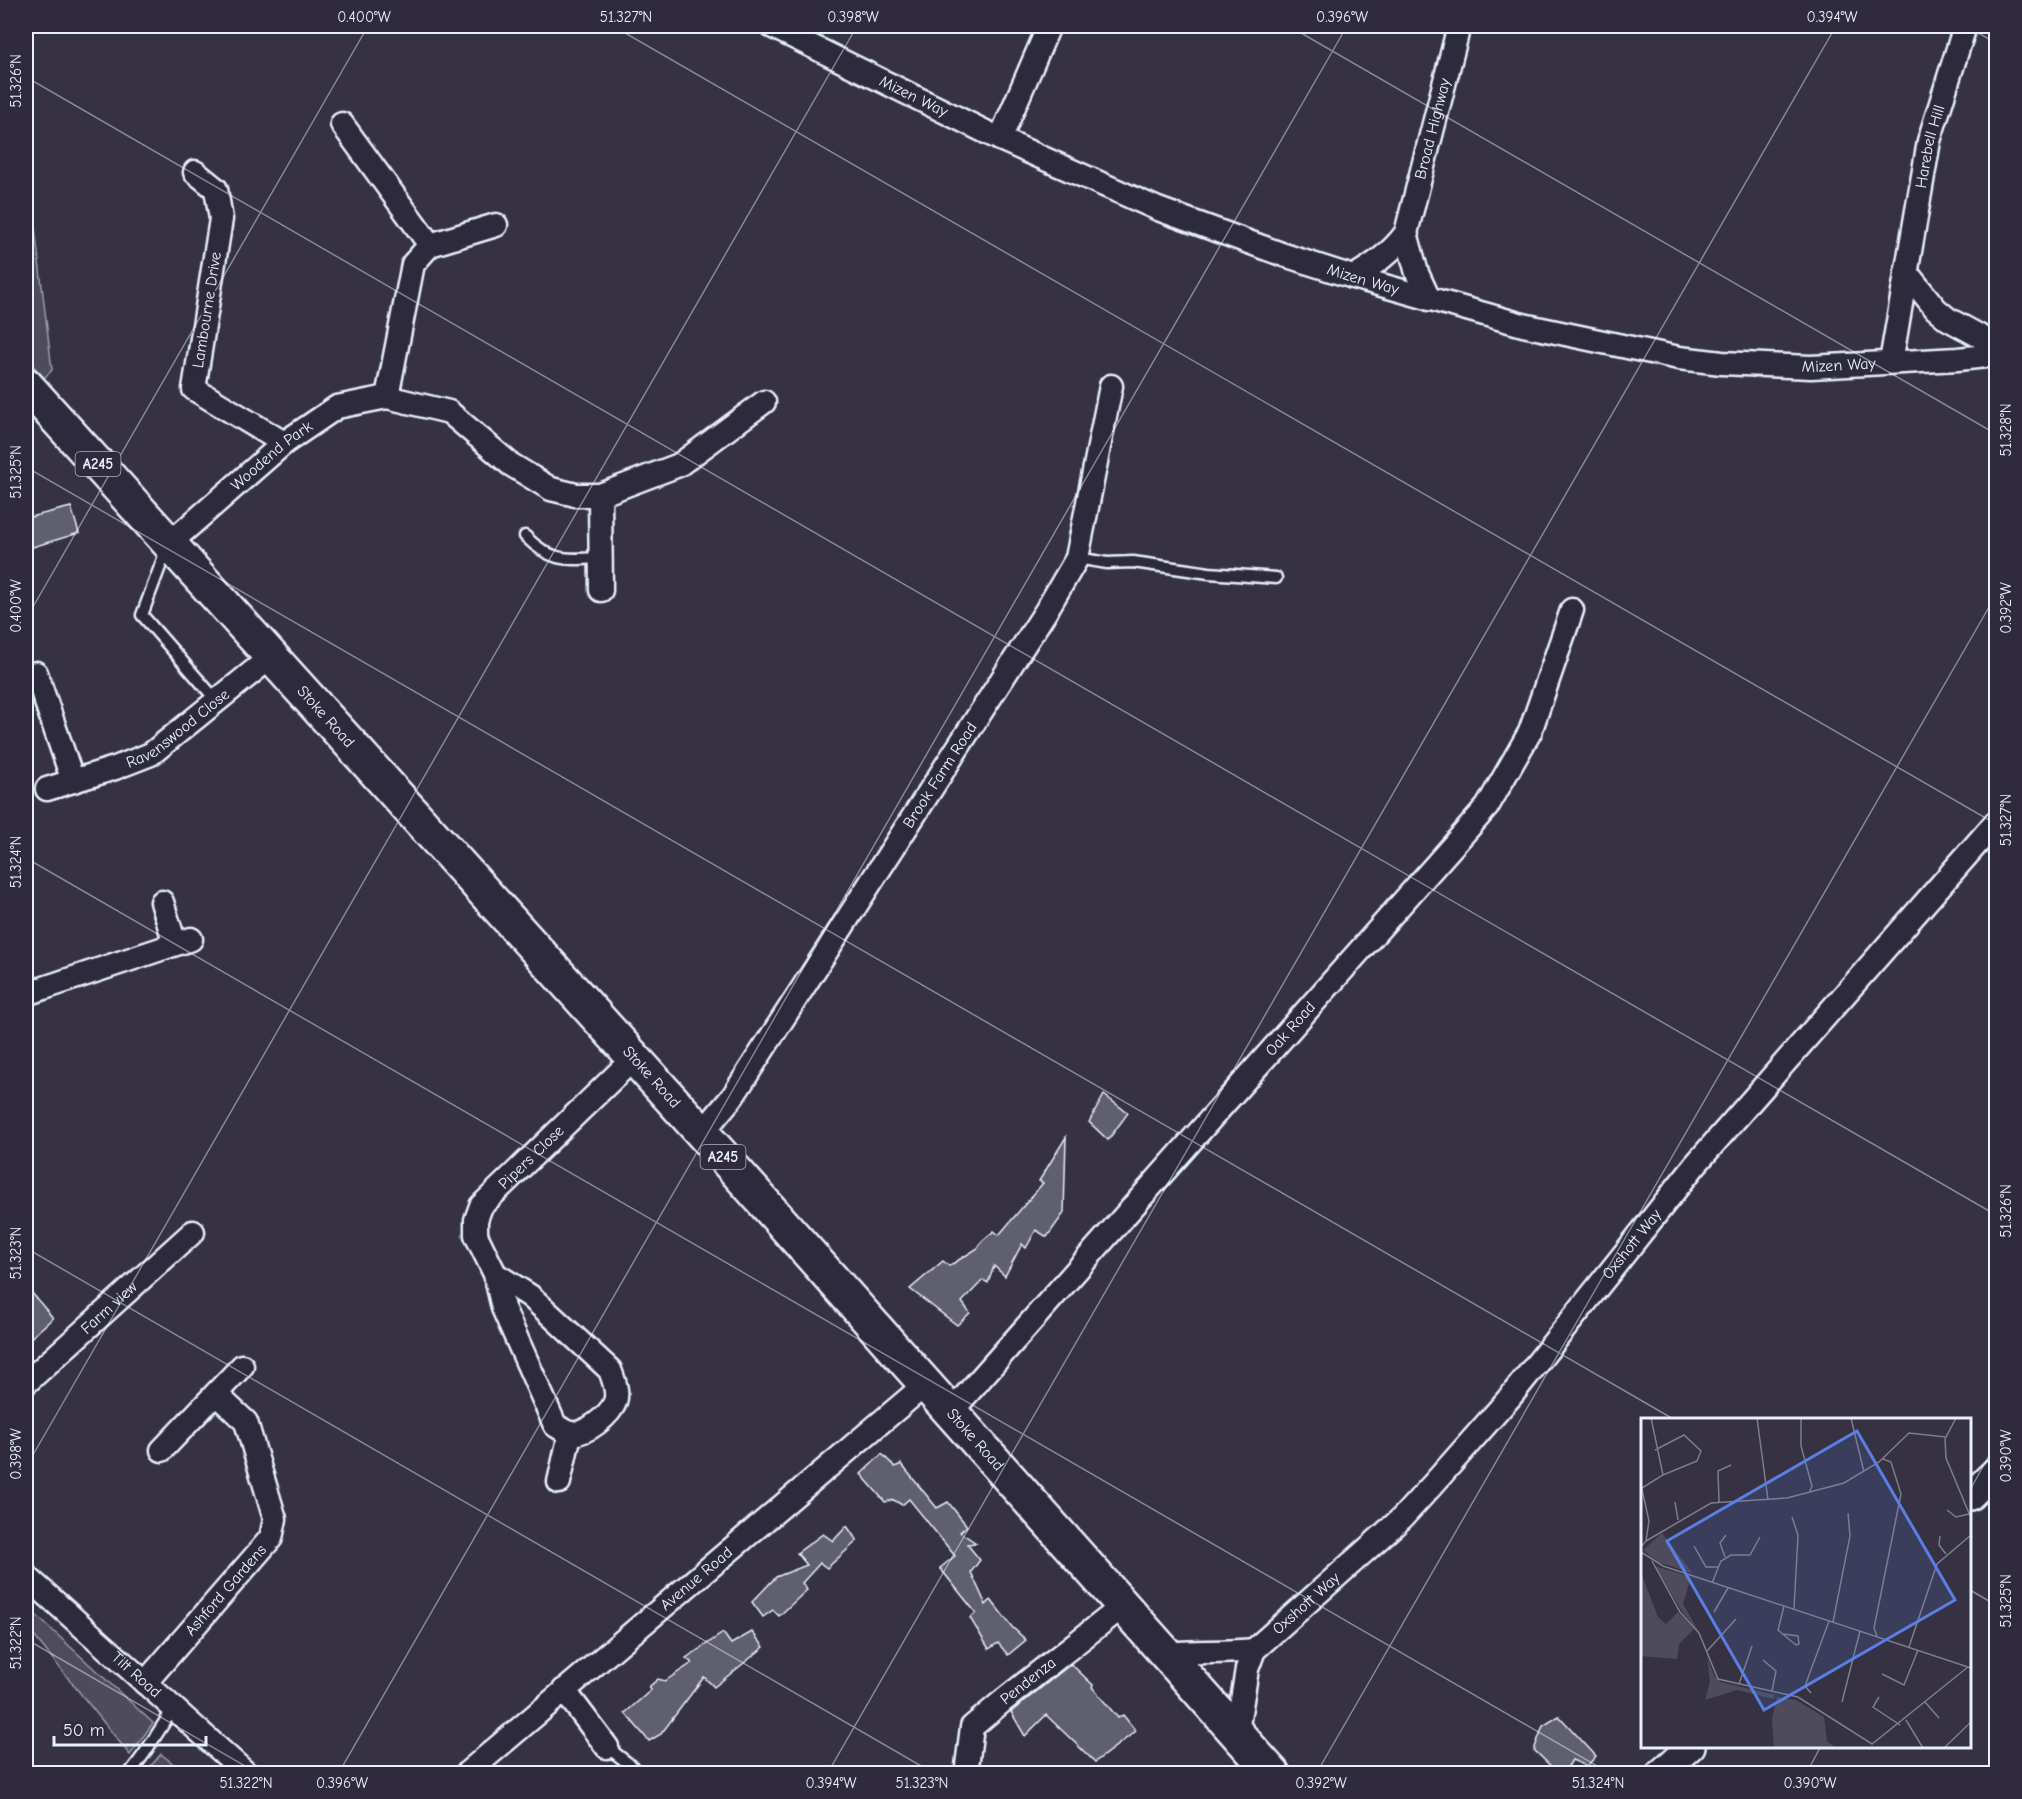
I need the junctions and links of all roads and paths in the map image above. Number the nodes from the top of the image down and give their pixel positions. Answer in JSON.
{"nodes":[{"id":1,"x":771,"y":26,"type":"edge"},
{"id":2,"x":1049,"y":26,"type":"edge"},
{"id":3,"x":1459,"y":26,"type":"edge"},
{"id":4,"x":1965,"y":26,"type":"edge"},
{"id":5,"x":342,"y":124,"type":"dead end"},
{"id":6,"x":1000,"y":139,"type":"junction"},
{"id":7,"x":195,"y":172,"type":"dead end"},
{"id":8,"x":496,"y":225,"type":"dead end"},
{"id":9,"x":1406,"y":233,"type":"junction"},
{"id":10,"x":430,"y":245,"type":"junction"},
{"id":11,"x":1906,"y":272,"type":"junction"},
{"id":12,"x":1353,"y":277,"type":"junction"},
{"id":13,"x":1429,"y":299,"type":"junction"},
{"id":14,"x":1996,"y":345,"type":"edge"},
{"id":15,"x":1996,"y":355,"type":"edge"},
{"id":16,"x":1892,"y":362,"type":"junction"},
{"id":17,"x":1111,"y":386,"type":"dead end"},
{"id":18,"x":32,"y":395,"type":"edge"},
{"id":19,"x":387,"y":397,"type":"junction"},
{"id":20,"x":764,"y":402,"type":"dead end"},
{"id":21,"x":284,"y":443,"type":"junction"},
{"id":22,"x":600,"y":495,"type":"junction"},
{"id":23,"x":525,"y":536,"type":"dead end"},
{"id":24,"x":170,"y":543,"type":"junction"},
{"id":25,"x":600,"y":558,"type":"junction"},
{"id":26,"x":1077,"y":558,"type":"junction"},
{"id":27,"x":1276,"y":578,"type":"dead end"},
{"id":28,"x":601,"y":590,"type":"dead end"},
{"id":29,"x":1572,"y":610,"type":"dead end"},
{"id":30,"x":272,"y":657,"type":"junction"},
{"id":31,"x":36,"y":673,"type":"dead end"},
{"id":32,"x":217,"y":701,"type":"junction"},
{"id":33,"x":73,"y":781,"type":"junction"},
{"id":34,"x":47,"y":789,"type":"dead end"},
{"id":35,"x":1996,"y":822,"type":"edge"},
{"id":36,"x":162,"y":902,"type":"dead end"},
{"id":37,"x":26,"y":994,"type":"edge"},
{"id":38,"x":634,"y":1058,"type":"junction"},
{"id":39,"x":702,"y":1133,"type":"junction"},
{"id":40,"x":193,"y":1232,"type":"dead end"},
{"id":41,"x":495,"y":1274,"type":"junction"},
{"id":42,"x":242,"y":1365,"type":"dead end"},
{"id":43,"x":26,"y":1383,"type":"edge"},
{"id":44,"x":926,"y":1384,"type":"junction"},
{"id":45,"x":216,"y":1394,"type":"junction"},
{"id":46,"x":951,"y":1412,"type":"junction"},
{"id":47,"x":570,"y":1434,"type":"junction"},
{"id":48,"x":162,"y":1450,"type":"dead end"},
{"id":49,"x":1996,"y":1472,"type":"edge"},
{"id":50,"x":559,"y":1482,"type":"dead end"},
{"id":51,"x":1971,"y":1495,"type":"edge"},
{"id":52,"x":26,"y":1576,"type":"edge"},
{"id":53,"x":1122,"y":1606,"type":"junction"},
{"id":54,"x":1254,"y":1650,"type":"junction"},
{"id":55,"x":1166,"y":1654,"type":"junction"},
{"id":56,"x":145,"y":1683,"type":"junction"},
{"id":57,"x":564,"y":1690,"type":"junction"},
{"id":58,"x":173,"y":1708,"type":"junction"},
{"id":59,"x":1237,"y":1732,"type":"junction"},
{"id":60,"x":607,"y":1747,"type":"joint"},
{"id":61,"x":1689,"y":1748,"type":"edge"},
{"id":62,"x":129,"y":1773,"type":"edge"},
{"id":63,"x":247,"y":1773,"type":"edge"},
{"id":64,"x":466,"y":1773,"type":"edge"},
{"id":65,"x":642,"y":1773,"type":"edge"},
{"id":66,"x":966,"y":1773,"type":"edge"},
{"id":67,"x":1273,"y":1773,"type":"edge"},
{"id":68,"x":1660,"y":1773,"type":"edge"}],
"edges":[{"from":1,"to":6,"type":"street","name":"Mizen Way"},
{"from":2,"to":6,"type":"street"},
{"from":3,"to":9,"type":"street","name":"Broad Highway"},
{"from":4,"to":11,"type":"street","name":"Harebell Hill"},
{"from":5,"to":10,"type":"street"},
{"from":6,"to":12,"type":"street","name":"Mizen Way"},
{"from":7,"to":21,"type":"street","name":"Lambourne Drive"},
{"from":8,"to":10,"type":"street"},
{"from":9,"to":12,"type":"street","name":"Broad Highway"},
{"from":9,"to":13,"type":"street","name":"Broad Highway"},
{"from":10,"to":19,"type":"street"},
{"from":11,"to":14,"type":"street"},
{"from":11,"to":16,"type":"street","name":"Harebell Hill"},
{"from":12,"to":13,"type":"street","name":"Mizen Way"},
{"from":13,"to":16,"type":"street","name":"Mizen Way"},
{"from":15,"to":16,"type":"street","name":"Mizen Way"},
{"from":17,"to":26,"type":"street","name":"Brook Farm Road"},
{"from":18,"to":24,"type":"main road","name":"Stoke Road","number":"A245"},
{"from":19,"to":21,"type":"street","name":"Woodend Park"},
{"from":19,"to":22,"type":"street","name":"Woodend Park"},
{"from":20,"to":22,"type":"street","name":"Woodend Park"},
{"from":21,"to":24,"type":"street","name":"Woodend Park"},
{"from":22,"to":25,"type":"street"},
{"from":23,"to":25,"type":"lane"},
{"from":24,"to":30,"type":"main road","name":"Stoke Road","number":"A245"},
{"from":24,"to":32,"type":"lane"},
{"from":25,"to":28,"type":"street"},
{"from":26,"to":27,"type":"lane"},
{"from":26,"to":39,"type":"street","name":"Brook Farm Road"},
{"from":29,"to":46,"type":"street","name":"Oak Road"},
{"from":30,"to":32,"type":"street","name":"Ravenswood Close"},
{"from":30,"to":38,"type":"main road","name":"Stoke Road","number":"A245"},
{"from":31,"to":33,"type":"street"},
{"from":32,"to":33,"type":"street","name":"Ravenswood Close"},
{"from":33,"to":34,"type":"street","name":"Ravenswood Close"},
{"from":35,"to":54,"type":"street","name":"Oxshott Way"},
{"from":36,"to":37,"type":"street"},
{"from":38,"to":39,"type":"main road","name":"Stoke Road","number":"A245"},
{"from":38,"to":41,"type":"street","name":"Pipers Close"},
{"from":39,"to":44,"type":"main road","name":"Stoke Road","number":"A245"},
{"from":40,"to":43,"type":"street","name":"Farm view"},
{"from":41,"to":47,"type":"street","name":"Pipers Close"},
{"from":41,"to":47,"type":"street"},
{"from":42,"to":45,"type":"street"},
{"from":44,"to":46,"type":"main road","name":"Stoke Road","number":"A245"},
{"from":44,"to":57,"type":"street","name":"Avenue Road"},
{"from":45,"to":48,"type":"street"},
{"from":45,"to":56,"type":"street","name":"Ashford Gardens"},
{"from":46,"to":53,"type":"main road","name":"Stoke Road","number":"A245"},
{"from":47,"to":50,"type":"street"},
{"from":49,"to":51,"type":"street"},
{"from":52,"to":56,"type":"street","name":"Tilt Road"},
{"from":53,"to":55,"type":"main road","name":"Stoke Road","number":"A245"},
{"from":53,"to":66,"type":"street","name":"Pendenza"},
{"from":54,"to":55,"type":"street"},
{"from":54,"to":59,"type":"street"},
{"from":55,"to":59,"type":"main road","name":"Stoke Road","number":"A245"},
{"from":56,"to":58,"type":"street","name":"Tilt Road"},
{"from":57,"to":60,"type":"street"},
{"from":57,"to":64,"type":"street","name":"Avenue Road"},
{"from":58,"to":62,"type":"lane"},
{"from":58,"to":63,"type":"street","name":"Tilt Road"},
{"from":59,"to":67,"type":"main road","name":"Stoke Road","number":"A245"},
{"from":60,"to":65,"type":"lane"},
{"from":61,"to":68,"type":"street"}]}
